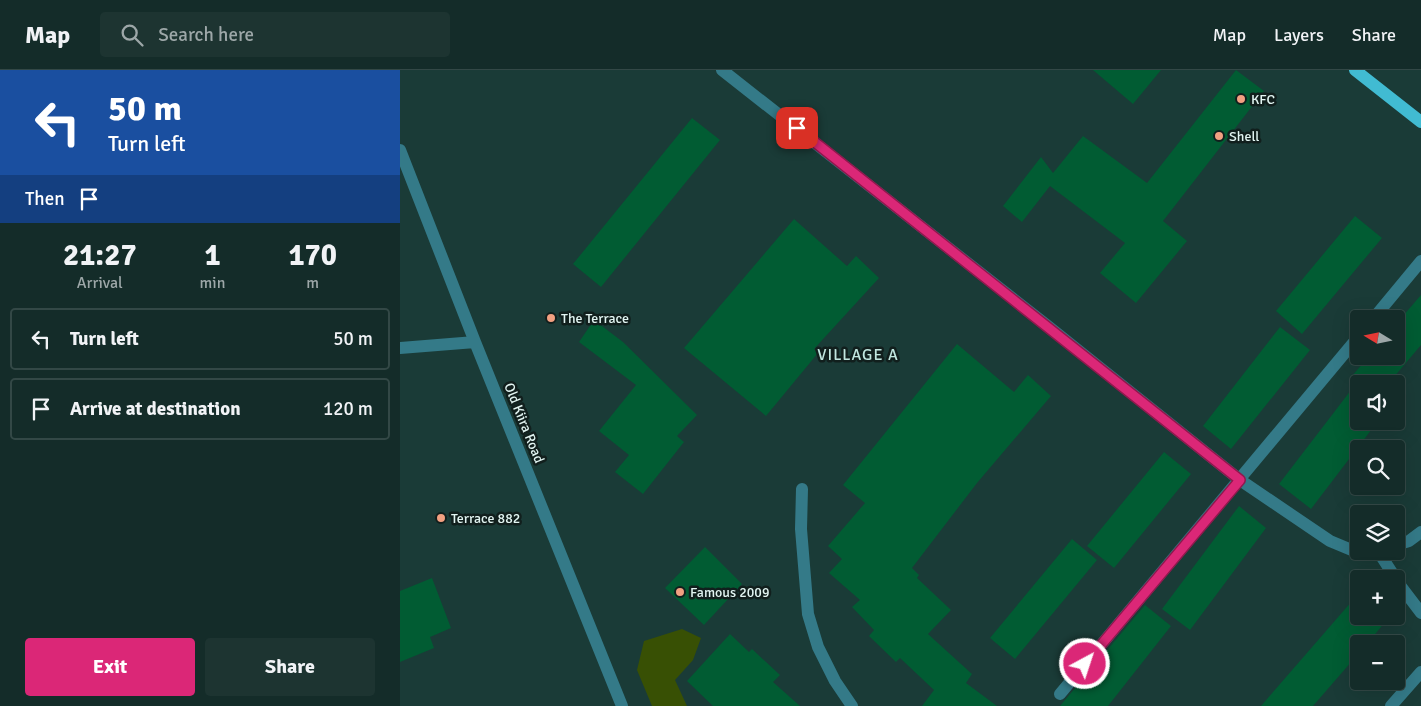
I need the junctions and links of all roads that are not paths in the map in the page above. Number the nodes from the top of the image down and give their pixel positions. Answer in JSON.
{"nodes":[{"id":1,"x":722,"y":70,"type":"edge"},
{"id":2,"x":1355,"y":70,"type":"edge"},
{"id":3,"x":1421,"y":122,"type":"edge"},
{"id":4,"x":400,"y":150,"type":"edge"},
{"id":5,"x":1421,"y":260,"type":"edge"},
{"id":6,"x":1380,"y":310,"type":"edge"},
{"id":7,"x":475,"y":342,"type":"junction"},
{"id":8,"x":1350,"y":347,"type":"edge"},
{"id":9,"x":400,"y":348,"type":"edge"},
{"id":10,"x":1240,"y":480,"type":"junction"},
{"id":11,"x":802,"y":489,"type":"dead end"},
{"id":12,"x":1421,"y":532,"type":"edge"},
{"id":13,"x":1405,"y":542,"type":"edge"},
{"id":14,"x":1350,"y":550,"type":"edge"},
{"id":15,"x":1405,"y":591,"type":"edge"},
{"id":16,"x":1421,"y":613,"type":"edge"},
{"id":17,"x":1421,"y":672,"type":"edge"},
{"id":18,"x":1060,"y":694,"type":"dead end"},
{"id":19,"x":622,"y":706,"type":"edge"},
{"id":20,"x":852,"y":706,"type":"edge"},
{"id":21,"x":1391,"y":706,"type":"edge"}],
"edges":[{"from":1,"to":10,"type":"street"},
{"from":2,"to":3,"type":"main road"},
{"from":4,"to":7,"type":"street","name":"Old Kiira Road"},
{"from":5,"to":6,"type":"street"},
{"from":7,"to":9,"type":"street"},
{"from":7,"to":19,"type":"street","name":"Old Kiira Road"},
{"from":8,"to":10,"type":"street"},
{"from":10,"to":14,"type":"street"},
{"from":10,"to":18,"type":"street"},
{"from":11,"to":20,"type":"street"},
{"from":12,"to":13,"type":"street"},
{"from":15,"to":16,"type":"street"},
{"from":17,"to":21,"type":"street"}]}
